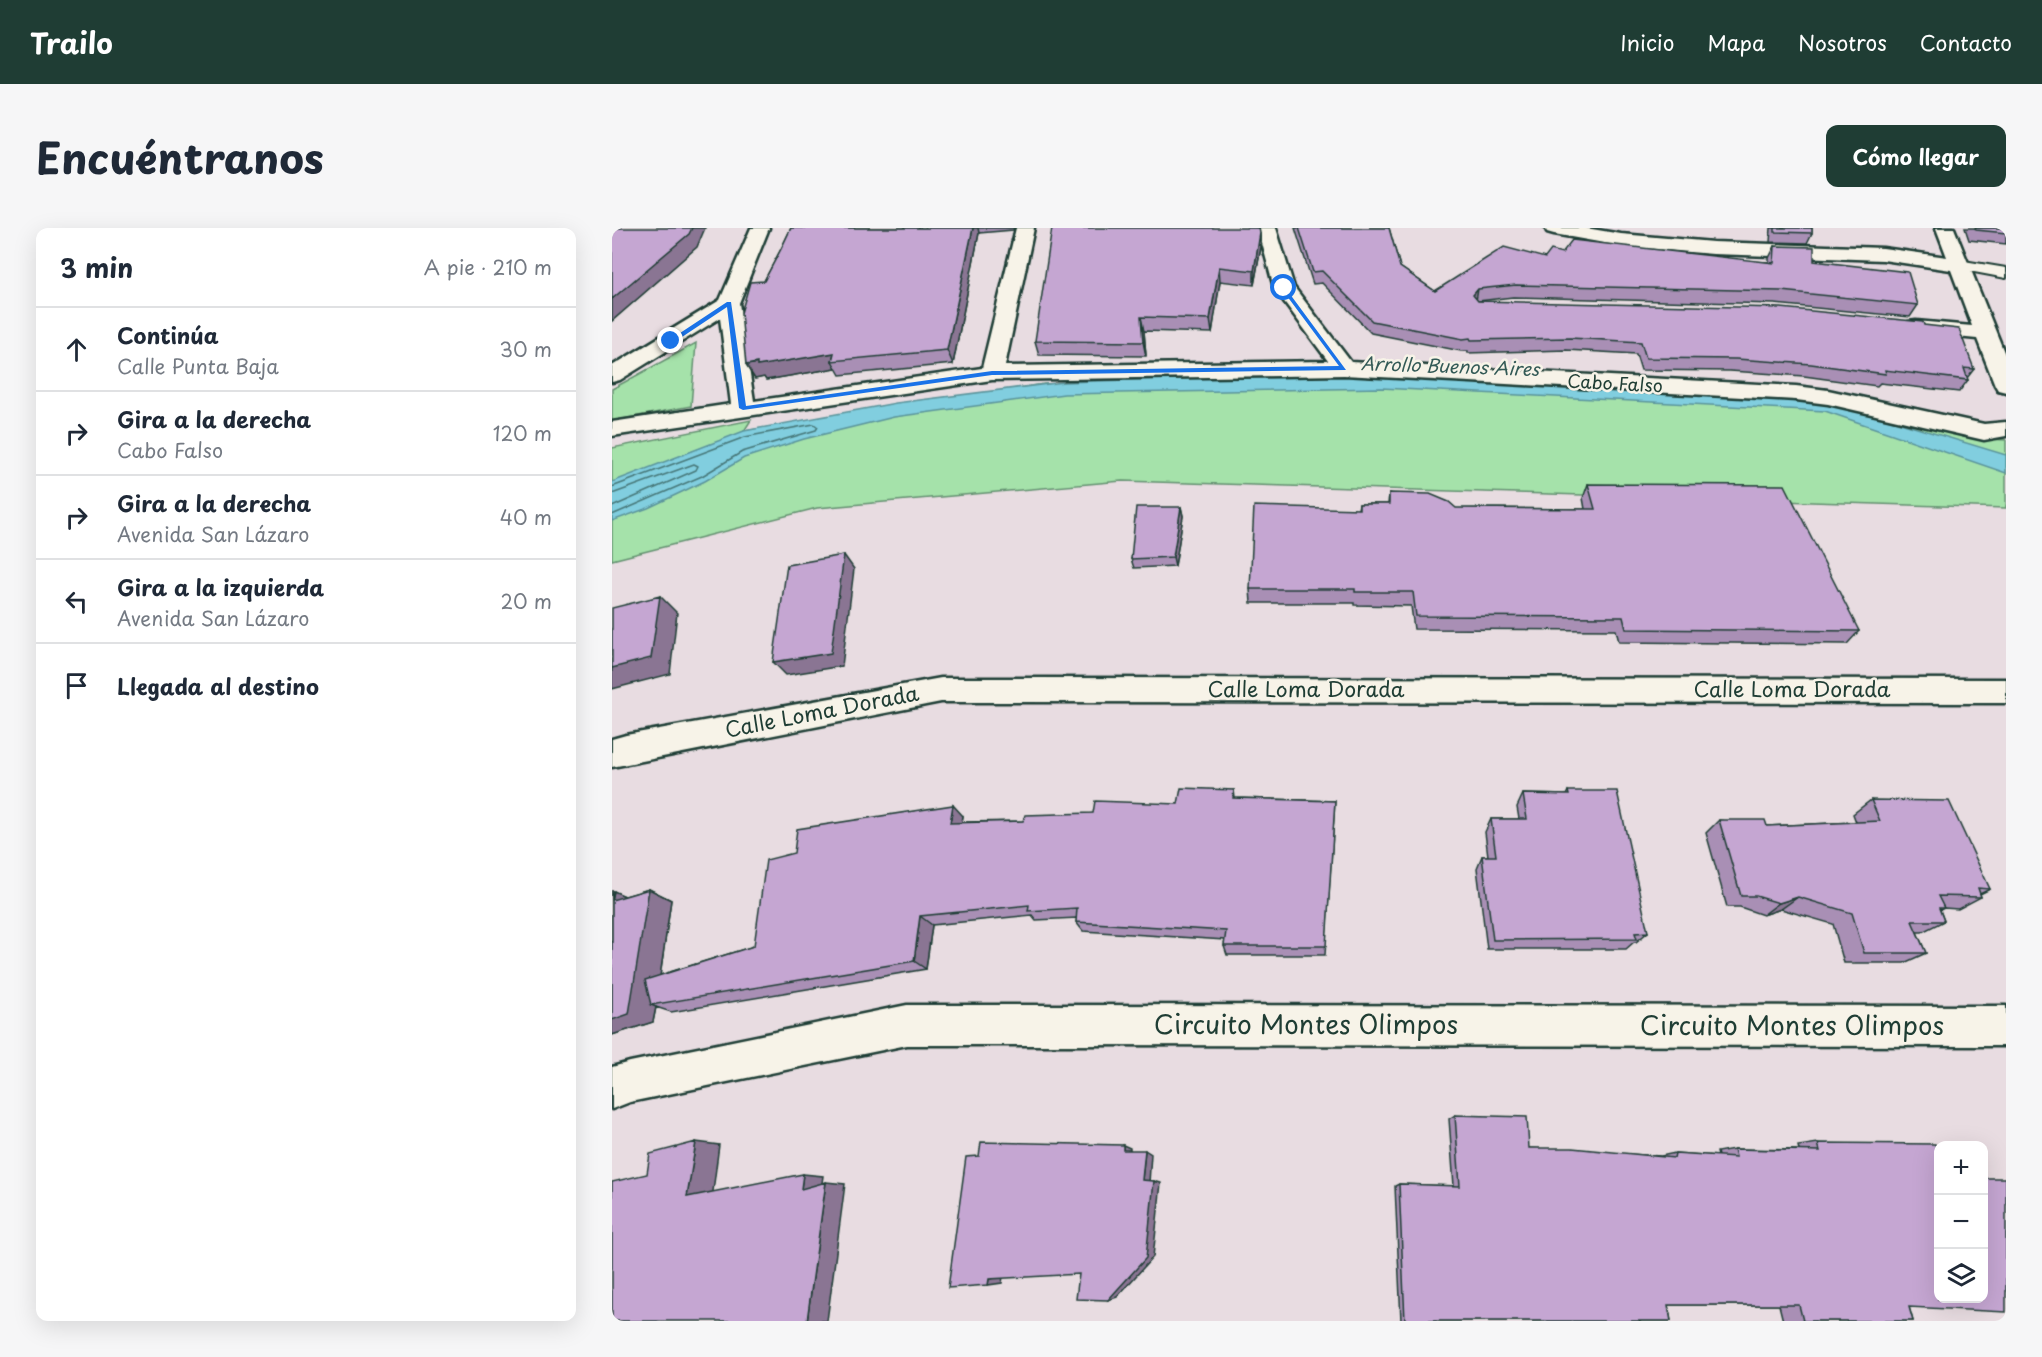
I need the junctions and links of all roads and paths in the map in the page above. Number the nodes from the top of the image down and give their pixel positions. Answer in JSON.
{"nodes":[{"id":1,"x":760,"y":228,"type":"edge"},
{"id":2,"x":1025,"y":228,"type":"edge"},
{"id":3,"x":1267,"y":228,"type":"edge"},
{"id":4,"x":1554,"y":228,"type":"edge"},
{"id":5,"x":1945,"y":228,"type":"edge"},
{"id":6,"x":1808,"y":231,"type":"edge"},
{"id":7,"x":1883,"y":254,"type":"junction"},
{"id":8,"x":1958,"y":265,"type":"junction"},
{"id":9,"x":2006,"y":273,"type":"edge"},
{"id":10,"x":729,"y":303,"type":"junction"},
{"id":11,"x":1893,"y":325,"type":"edge"},
{"id":12,"x":1988,"y":334,"type":"junction"},
{"id":13,"x":1344,"y":368,"type":"junction"},
{"id":14,"x":992,"y":373,"type":"junction"},
{"id":15,"x":612,"y":375,"type":"edge"},
{"id":16,"x":2006,"y":386,"type":"edge"},
{"id":17,"x":743,"y":408,"type":"junction"},
{"id":18,"x":612,"y":429,"type":"edge"},
{"id":19,"x":2006,"y":429,"type":"edge"},
{"id":20,"x":2006,"y":691,"type":"edge"},
{"id":21,"x":612,"y":753,"type":"edge"},
{"id":22,"x":2006,"y":1026,"type":"edge"},
{"id":23,"x":612,"y":1088,"type":"edge"}],
"edges":[{"from":1,"to":10,"type":"street"},
{"from":2,"to":14,"type":"street"},
{"from":3,"to":13,"type":"street"},
{"from":4,"to":7,"type":"street"},
{"from":5,"to":8,"type":"street"},
{"from":6,"to":7,"type":"street"},
{"from":7,"to":8,"type":"street"},
{"from":8,"to":9,"type":"lane"},
{"from":8,"to":12,"type":"street"},
{"from":10,"to":15,"type":"street"},
{"from":10,"to":17,"type":"street"},
{"from":11,"to":12,"type":"street"},
{"from":12,"to":16,"type":"street"},
{"from":13,"to":14,"type":"street","name":"Cabo Falso"},
{"from":13,"to":19,"type":"street","name":"Cabo Falso"},
{"from":14,"to":17,"type":"street","name":"Cabo Falso"},
{"from":17,"to":18,"type":"street","name":"Cabo Falso"},
{"from":20,"to":21,"type":"street","name":"Calle Loma Dorada"},
{"from":22,"to":23,"type":"street","name":"Circuito Montes Olimpos"}]}
